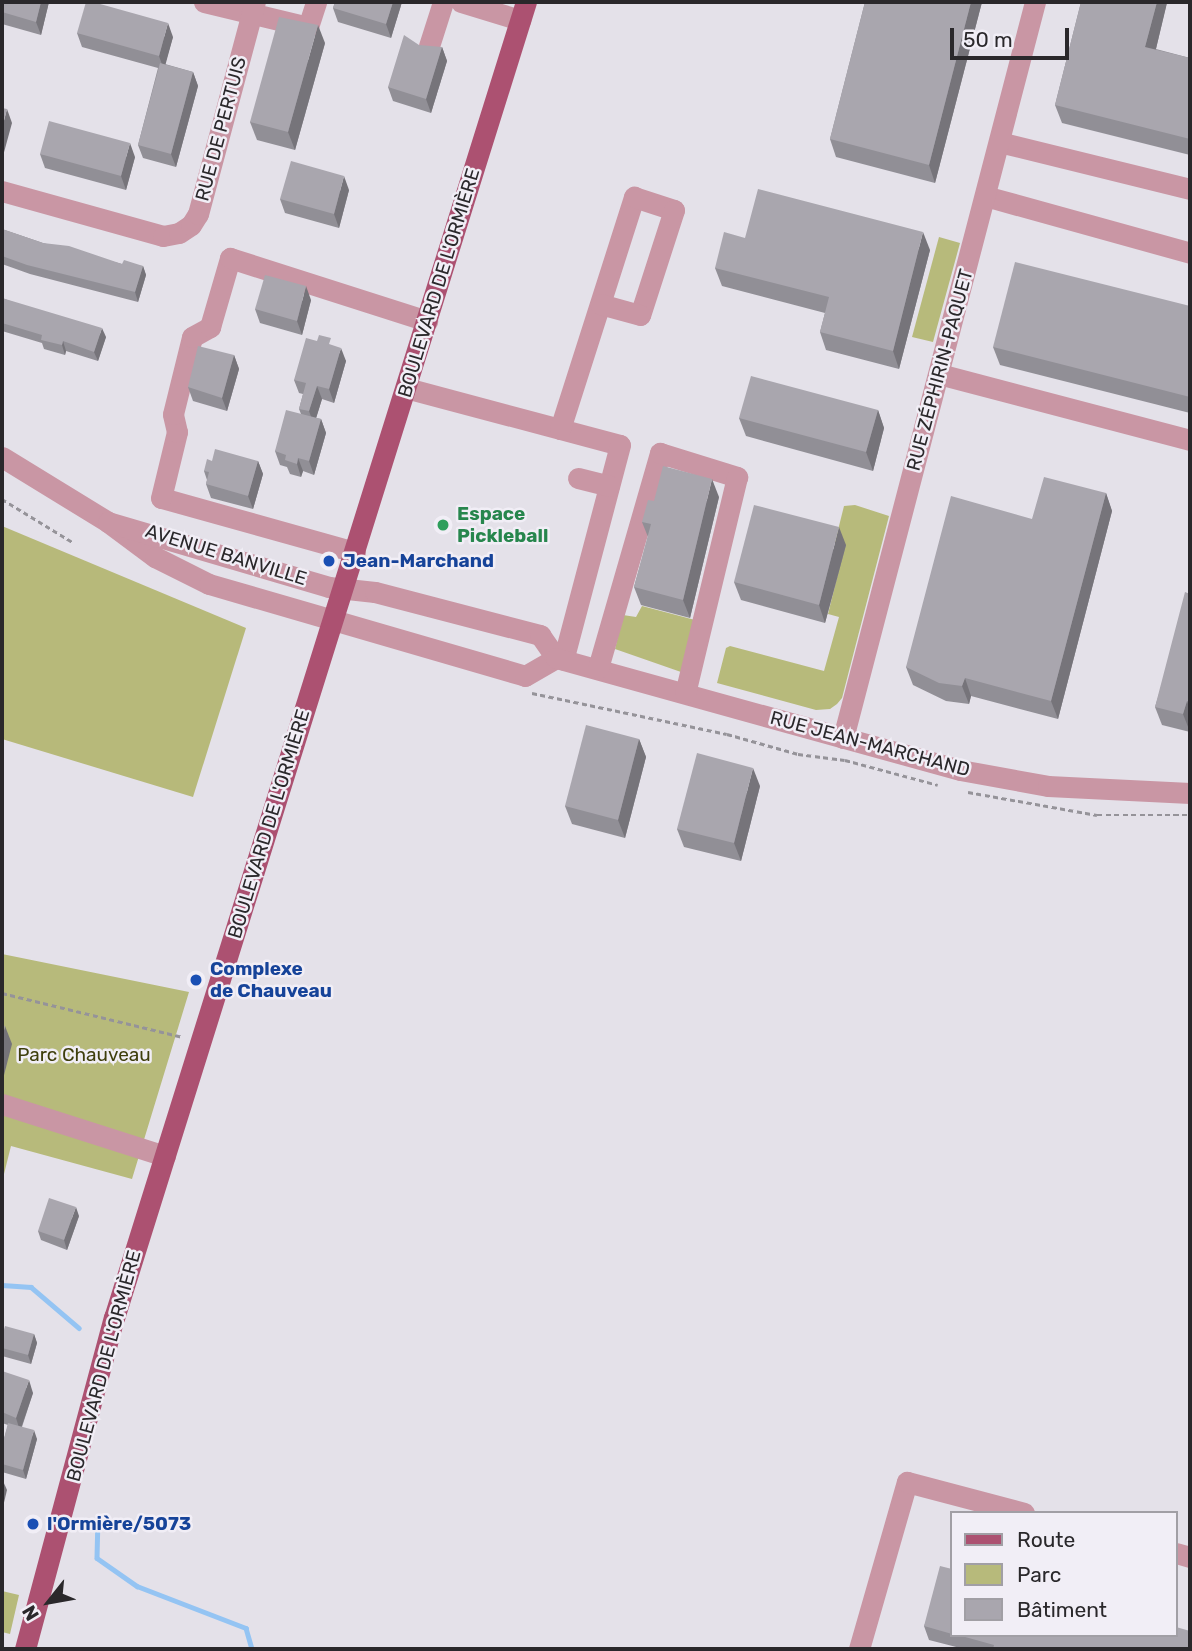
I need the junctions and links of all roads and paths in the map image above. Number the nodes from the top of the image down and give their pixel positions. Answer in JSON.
{"nodes":[{"id":1,"x":209,"y":2,"type":"edge"},
{"id":2,"x":316,"y":2,"type":"edge"},
{"id":3,"x":443,"y":2,"type":"edge"},
{"id":4,"x":461,"y":2,"type":"edge"},
{"id":5,"x":1035,"y":2,"type":"edge"},
{"id":6,"x":254,"y":7,"type":"edge"},
{"id":7,"x":523,"y":11,"type":"edge"},
{"id":8,"x":429,"y":46,"type":"edge"},
{"id":9,"x":999,"y":142,"type":"junction"},
{"id":10,"x":1190,"y":189,"type":"edge"},
{"id":11,"x":2,"y":191,"type":"edge"},
{"id":12,"x":985,"y":196,"type":"junction"},
{"id":13,"x":1190,"y":253,"type":"edge"},
{"id":14,"x":600,"y":304,"type":"junction"},
{"id":15,"x":427,"y":321,"type":"junction"},
{"id":16,"x":939,"y":374,"type":"junction"},
{"id":17,"x":406,"y":388,"type":"junction"},
{"id":18,"x":560,"y":429,"type":"junction"},
{"id":19,"x":1190,"y":440,"type":"edge"},
{"id":20,"x":2,"y":457,"type":"edge"},
{"id":21,"x":578,"y":478,"type":"dead end"},
{"id":22,"x":609,"y":486,"type":"junction"},
{"id":23,"x":2,"y":499,"type":"edge"},
{"id":24,"x":108,"y":522,"type":"junction"},
{"id":25,"x":74,"y":543,"type":"dead end"},
{"id":26,"x":355,"y":552,"type":"junction"},
{"id":27,"x":343,"y":589,"type":"junction"},
{"id":28,"x":332,"y":622,"type":"junction"},
{"id":29,"x":560,"y":659,"type":"junction"},
{"id":30,"x":597,"y":668,"type":"junction"},
{"id":31,"x":530,"y":692,"type":"dead end"},
{"id":32,"x":685,"y":693,"type":"junction"},
{"id":33,"x":843,"y":738,"type":"junction"},
{"id":34,"x":948,"y":787,"type":"dead end"},
{"id":35,"x":961,"y":790,"type":"dead end"},
{"id":36,"x":1190,"y":793,"type":"edge"},
{"id":37,"x":1190,"y":815,"type":"edge"},
{"id":38,"x":2,"y":993,"type":"edge"},
{"id":39,"x":182,"y":1037,"type":"dead end"},
{"id":40,"x":2,"y":1104,"type":"edge"},
{"id":41,"x":165,"y":1156,"type":"junction"},
{"id":42,"x":1016,"y":1511,"type":"edge"},
{"id":43,"x":25,"y":1649,"type":"edge"},
{"id":44,"x":859,"y":1649,"type":"edge"}],
"edges":[{"from":1,"to":6,"type":"street"},
{"from":2,"to":6,"type":"street"},
{"from":3,"to":8,"type":"street"},
{"from":4,"to":7,"type":"street"},
{"from":5,"to":9,"type":"street","name":"RUE ZÉPHIRIN-PAQUET"},
{"from":6,"to":11,"type":"street","name":"RUE DE PERTUIS"},
{"from":7,"to":15,"type":"main road","name":"BOULEVARD DE L'ORMIÈRE"},
{"from":9,"to":10,"type":"street"},
{"from":9,"to":12,"type":"street","name":"RUE ZÉPHIRIN-PAQUET"},
{"from":12,"to":13,"type":"street"},
{"from":12,"to":16,"type":"street","name":"RUE ZÉPHIRIN-PAQUET"},
{"from":14,"to":14,"type":"street"},
{"from":14,"to":18,"type":"street"},
{"from":15,"to":17,"type":"main road","name":"BOULEVARD DE L'ORMIÈRE"},
{"from":15,"to":26,"type":"street"},
{"from":16,"to":19,"type":"street"},
{"from":16,"to":33,"type":"street","name":"RUE ZÉPHIRIN-PAQUET"},
{"from":17,"to":18,"type":"street"},
{"from":17,"to":26,"type":"main road","name":"BOULEVARD DE L'ORMIÈRE"},
{"from":18,"to":22,"type":"street"},
{"from":20,"to":24,"type":"street","name":"AVENUE BANVILLE"},
{"from":21,"to":22,"type":"street"},
{"from":22,"to":29,"type":"street"},
{"from":23,"to":25,"type":"path"},
{"from":24,"to":27,"type":"street","name":"AVENUE BANVILLE"},
{"from":24,"to":28,"type":"street","name":"AVENUE BANVILLE"},
{"from":26,"to":27,"type":"main road","name":"BOULEVARD DE L'ORMIÈRE"},
{"from":27,"to":28,"type":"main road","name":"BOULEVARD DE L'ORMIÈRE"},
{"from":27,"to":29,"type":"street"},
{"from":28,"to":29,"type":"street"},
{"from":28,"to":41,"type":"main road","name":"BOULEVARD DE L'ORMIÈRE"},
{"from":29,"to":30,"type":"street","name":"RUE JEAN-MARCHAND"},
{"from":30,"to":32,"type":"street","name":"RUE JEAN-MARCHAND"},
{"from":30,"to":32,"type":"street"},
{"from":31,"to":34,"type":"path"},
{"from":32,"to":33,"type":"street","name":"RUE JEAN-MARCHAND"},
{"from":33,"to":36,"type":"street","name":"RUE JEAN-MARCHAND"},
{"from":35,"to":37,"type":"path"},
{"from":38,"to":39,"type":"path"},
{"from":40,"to":41,"type":"street"},
{"from":41,"to":43,"type":"main road","name":"BOULEVARD DE L'ORMIÈRE"},
{"from":42,"to":44,"type":"street"}]}
